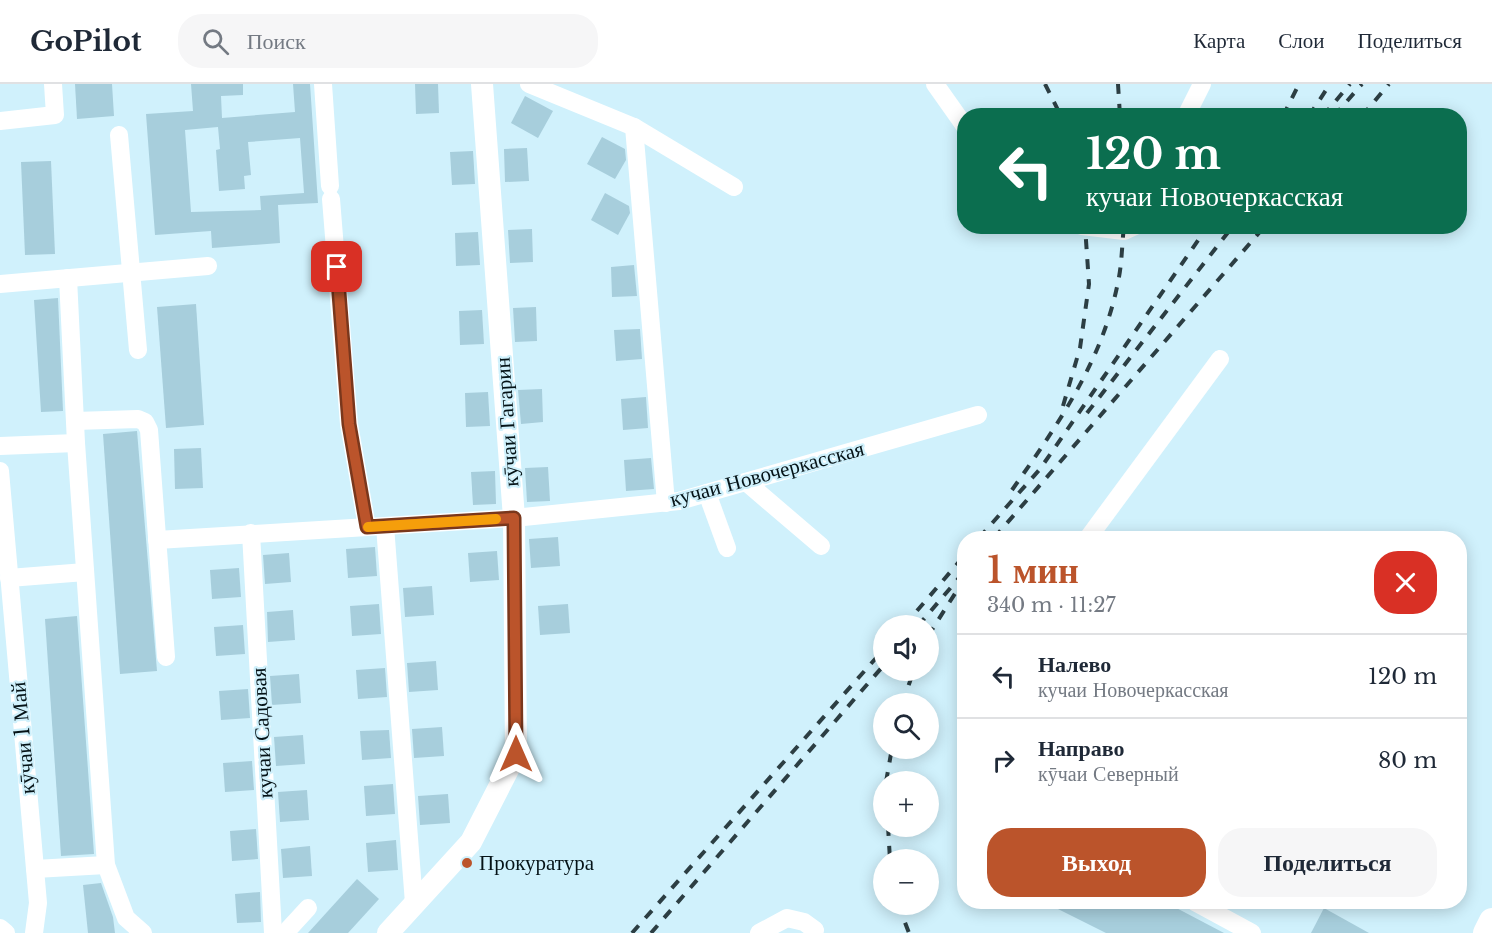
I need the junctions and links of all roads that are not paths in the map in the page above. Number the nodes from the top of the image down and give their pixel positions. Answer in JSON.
{"nodes":[{"id":1,"x":53,"y":84,"type":"edge"},
{"id":2,"x":323,"y":84,"type":"edge"},
{"id":3,"x":482,"y":84,"type":"edge"},
{"id":4,"x":530,"y":84,"type":"edge"},
{"id":5,"x":936,"y":84,"type":"edge"},
{"id":6,"x":1202,"y":84,"type":"edge"},
{"id":7,"x":1190,"y":108,"type":"edge"},
{"id":8,"x":957,"y":115,"type":"edge"},
{"id":9,"x":0,"y":121,"type":"edge"},
{"id":10,"x":634,"y":127,"type":"junction"},
{"id":11,"x":119,"y":135,"type":"dead end"},
{"id":12,"x":734,"y":187,"type":"dead end"},
{"id":13,"x":208,"y":266,"type":"dead end"},
{"id":14,"x":132,"y":273,"type":"junction"},
{"id":15,"x":68,"y":278,"type":"junction"},
{"id":16,"x":0,"y":284,"type":"edge"},
{"id":17,"x":138,"y":350,"type":"dead end"},
{"id":18,"x":1220,"y":359,"type":"dead end"},
{"id":19,"x":978,"y":415,"type":"dead end"},
{"id":20,"x":75,"y":422,"type":"junction"},
{"id":21,"x":76,"y":443,"type":"junction"},
{"id":22,"x":0,"y":446,"type":"edge"},
{"id":23,"x":0,"y":471,"type":"edge"},
{"id":24,"x":746,"y":482,"type":"junction"},
{"id":25,"x":707,"y":493,"type":"junction"},
{"id":26,"x":666,"y":502,"type":"junction"},
{"id":27,"x":514,"y":518,"type":"junction"},
{"id":28,"x":376,"y":526,"type":"junction"},
{"id":29,"x":1093,"y":531,"type":"edge"},
{"id":30,"x":251,"y":533,"type":"junction"},
{"id":31,"x":157,"y":540,"type":"junction"},
{"id":32,"x":821,"y":546,"type":"dead end"},
{"id":33,"x":727,"y":548,"type":"dead end"},
{"id":34,"x":85,"y":572,"type":"junction"},
{"id":35,"x":9,"y":578,"type":"junction"},
{"id":36,"x":166,"y":657,"type":"dead end"},
{"id":37,"x":106,"y":865,"type":"junction"},
{"id":38,"x":35,"y":869,"type":"junction"},
{"id":39,"x":414,"y":903,"type":"junction"},
{"id":40,"x":308,"y":908,"type":"dead end"},
{"id":41,"x":1208,"y":909,"type":"edge"},
{"id":42,"x":1492,"y":921,"type":"edge"},
{"id":43,"x":0,"y":928,"type":"edge"},
{"id":44,"x":816,"y":930,"type":"dead end"},
{"id":45,"x":6,"y":933,"type":"edge"},
{"id":46,"x":34,"y":933,"type":"edge"},
{"id":47,"x":142,"y":933,"type":"edge"},
{"id":48,"x":273,"y":933,"type":"edge"},
{"id":49,"x":285,"y":933,"type":"edge"},
{"id":50,"x":388,"y":933,"type":"edge"},
{"id":51,"x":759,"y":933,"type":"edge"},
{"id":52,"x":1252,"y":933,"type":"edge"},
{"id":53,"x":1486,"y":933,"type":"edge"}],
"edges":[{"from":1,"to":9,"type":"street"},
{"from":2,"to":28,"type":"street"},
{"from":3,"to":27,"type":"main road","name":"кӯчаи Гагарин"},
{"from":4,"to":10,"type":"street"},
{"from":5,"to":8,"type":"street"},
{"from":6,"to":7,"type":"street"},
{"from":10,"to":12,"type":"street"},
{"from":10,"to":26,"type":"street"},
{"from":11,"to":14,"type":"street"},
{"from":13,"to":14,"type":"street"},
{"from":14,"to":15,"type":"street"},
{"from":14,"to":17,"type":"street"},
{"from":15,"to":16,"type":"street"},
{"from":15,"to":20,"type":"street"},
{"from":18,"to":29,"type":"street"},
{"from":19,"to":24,"type":"street","name":"кучаи Новочеркасская"},
{"from":20,"to":21,"type":"street"},
{"from":20,"to":31,"type":"street"},
{"from":21,"to":22,"type":"street"},
{"from":21,"to":34,"type":"street"},
{"from":23,"to":35,"type":"street","name":"кӯчаи 1 Май"},
{"from":24,"to":25,"type":"street","name":"кучаи Новочеркасская"},
{"from":24,"to":32,"type":"street"},
{"from":25,"to":26,"type":"street","name":"кучаи Новочеркасская"},
{"from":25,"to":33,"type":"street"},
{"from":26,"to":27,"type":"street","name":"кучаи Новочеркасская"},
{"from":27,"to":28,"type":"street","name":"кучаи Новочеркасская"},
{"from":27,"to":39,"type":"main road","name":"кӯчаи Гагарин"},
{"from":28,"to":30,"type":"street","name":"кучаи Новочеркасская"},
{"from":28,"to":39,"type":"street"},
{"from":30,"to":31,"type":"street","name":"кучаи Новочеркасская"},
{"from":30,"to":48,"type":"street","name":"кучаи Садовая"},
{"from":31,"to":36,"type":"street"},
{"from":34,"to":35,"type":"street"},
{"from":34,"to":37,"type":"street"},
{"from":35,"to":38,"type":"street","name":"кӯчаи 1 Май"},
{"from":37,"to":38,"type":"street"},
{"from":37,"to":47,"type":"street"},
{"from":38,"to":46,"type":"street","name":"кӯчаи 1 Май"},
{"from":39,"to":50,"type":"main road","name":"кӯчаи Гагарин"},
{"from":40,"to":49,"type":"street"},
{"from":41,"to":52,"type":"street"},
{"from":42,"to":53,"type":"highway"},
{"from":43,"to":45,"type":"street"},
{"from":44,"to":51,"type":"street"}]}
